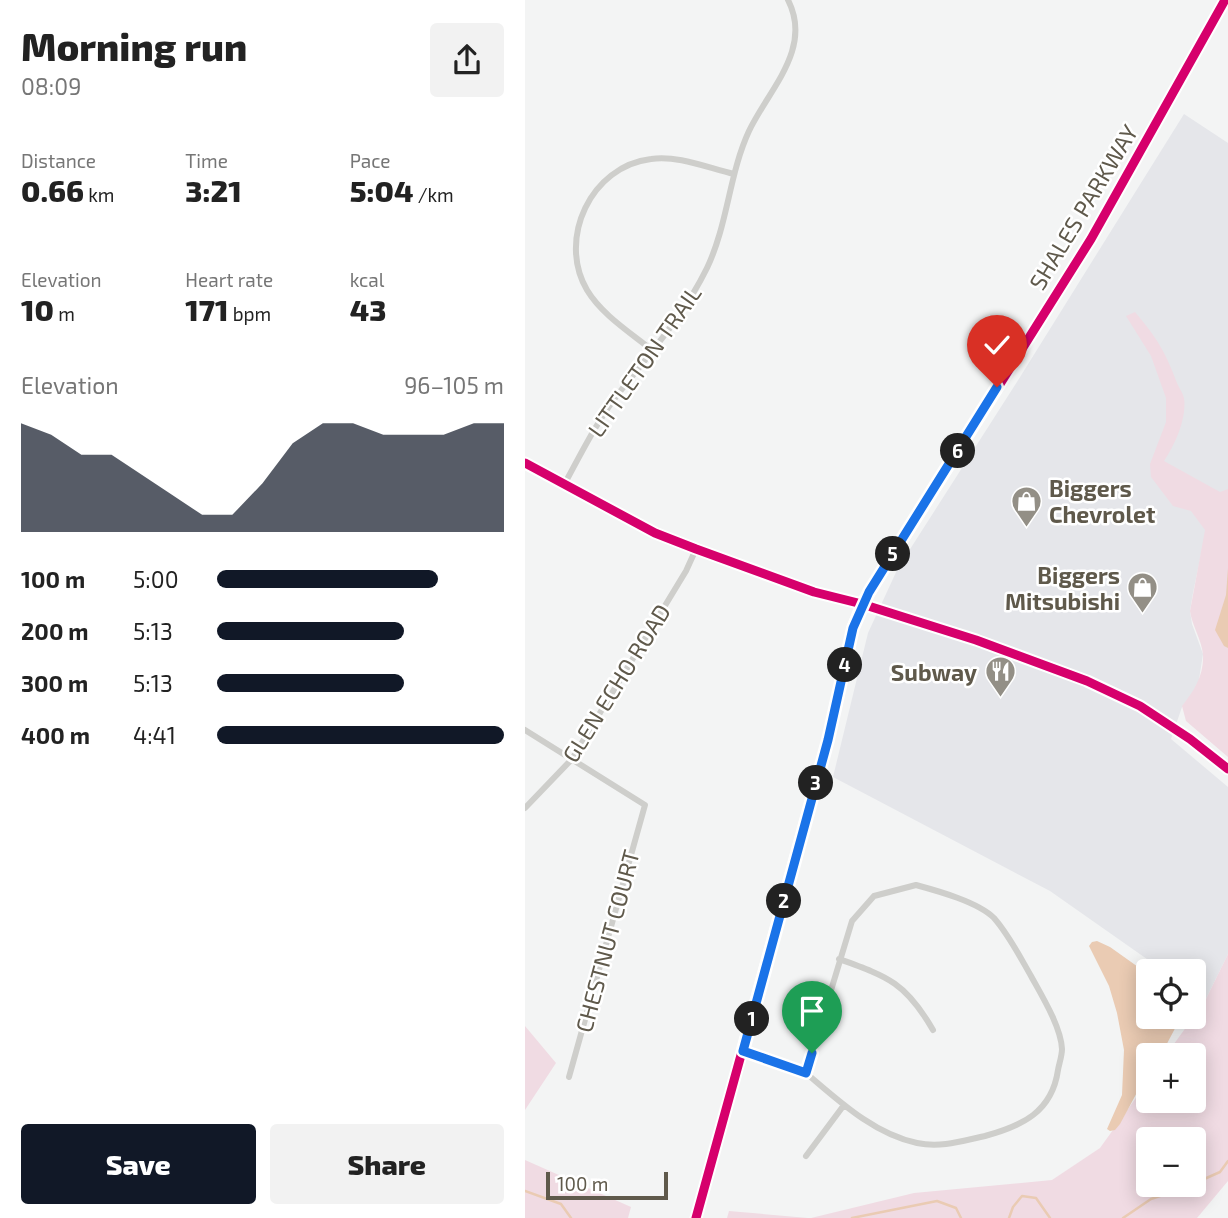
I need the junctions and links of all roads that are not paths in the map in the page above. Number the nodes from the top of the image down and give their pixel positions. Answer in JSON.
{"nodes":[{"id":1,"x":788,"y":0,"type":"edge"},
{"id":2,"x":1225,"y":0,"type":"edge"},
{"id":3,"x":734,"y":174,"type":"junction"},
{"id":4,"x":653,"y":351,"type":"junction"},
{"id":5,"x":525,"y":463,"type":"edge"},
{"id":6,"x":564,"y":485,"type":"junction"},
{"id":7,"x":696,"y":549,"type":"junction"},
{"id":8,"x":862,"y":604,"type":"junction"},
{"id":9,"x":525,"y":730,"type":"edge"},
{"id":10,"x":572,"y":759,"type":"junction"},
{"id":11,"x":1228,"y":769,"type":"edge"},
{"id":12,"x":525,"y":808,"type":"edge"},
{"id":13,"x":839,"y":960,"type":"junction"},
{"id":14,"x":933,"y":1030,"type":"dead end"},
{"id":15,"x":743,"y":1051,"type":"junction"},
{"id":16,"x":806,"y":1073,"type":"junction"},
{"id":17,"x":569,"y":1077,"type":"dead end"},
{"id":18,"x":844,"y":1105,"type":"junction"},
{"id":19,"x":806,"y":1156,"type":"dead end"},
{"id":20,"x":695,"y":1218,"type":"edge"}],
"edges":[{"from":1,"to":3,"type":"street","name":"LITTLETON TRAIL"},
{"from":2,"to":8,"type":"street","name":"SHALES PARKWAY"},
{"from":3,"to":4,"type":"street","name":"LITTLETON TRAIL"},
{"from":3,"to":4,"type":"street"},
{"from":4,"to":6,"type":"street","name":"LITTLETON TRAIL"},
{"from":5,"to":6,"type":"main road"},
{"from":6,"to":7,"type":"main road"},
{"from":7,"to":8,"type":"main road"},
{"from":7,"to":10,"type":"street","name":"GLEN ECHO ROAD"},
{"from":8,"to":11,"type":"main road"},
{"from":8,"to":15,"type":"street","name":"SHALES PARKWAY"},
{"from":9,"to":10,"type":"street"},
{"from":10,"to":12,"type":"street","name":"GLEN ECHO ROAD"},
{"from":10,"to":17,"type":"street","name":"CHESTNUT COURT"},
{"from":13,"to":14,"type":"street"},
{"from":13,"to":16,"type":"street"},
{"from":13,"to":18,"type":"street"},
{"from":15,"to":16,"type":"street"},
{"from":15,"to":20,"type":"street","name":"SHALES PARKWAY"},
{"from":16,"to":18,"type":"street"},
{"from":18,"to":19,"type":"street"}]}
